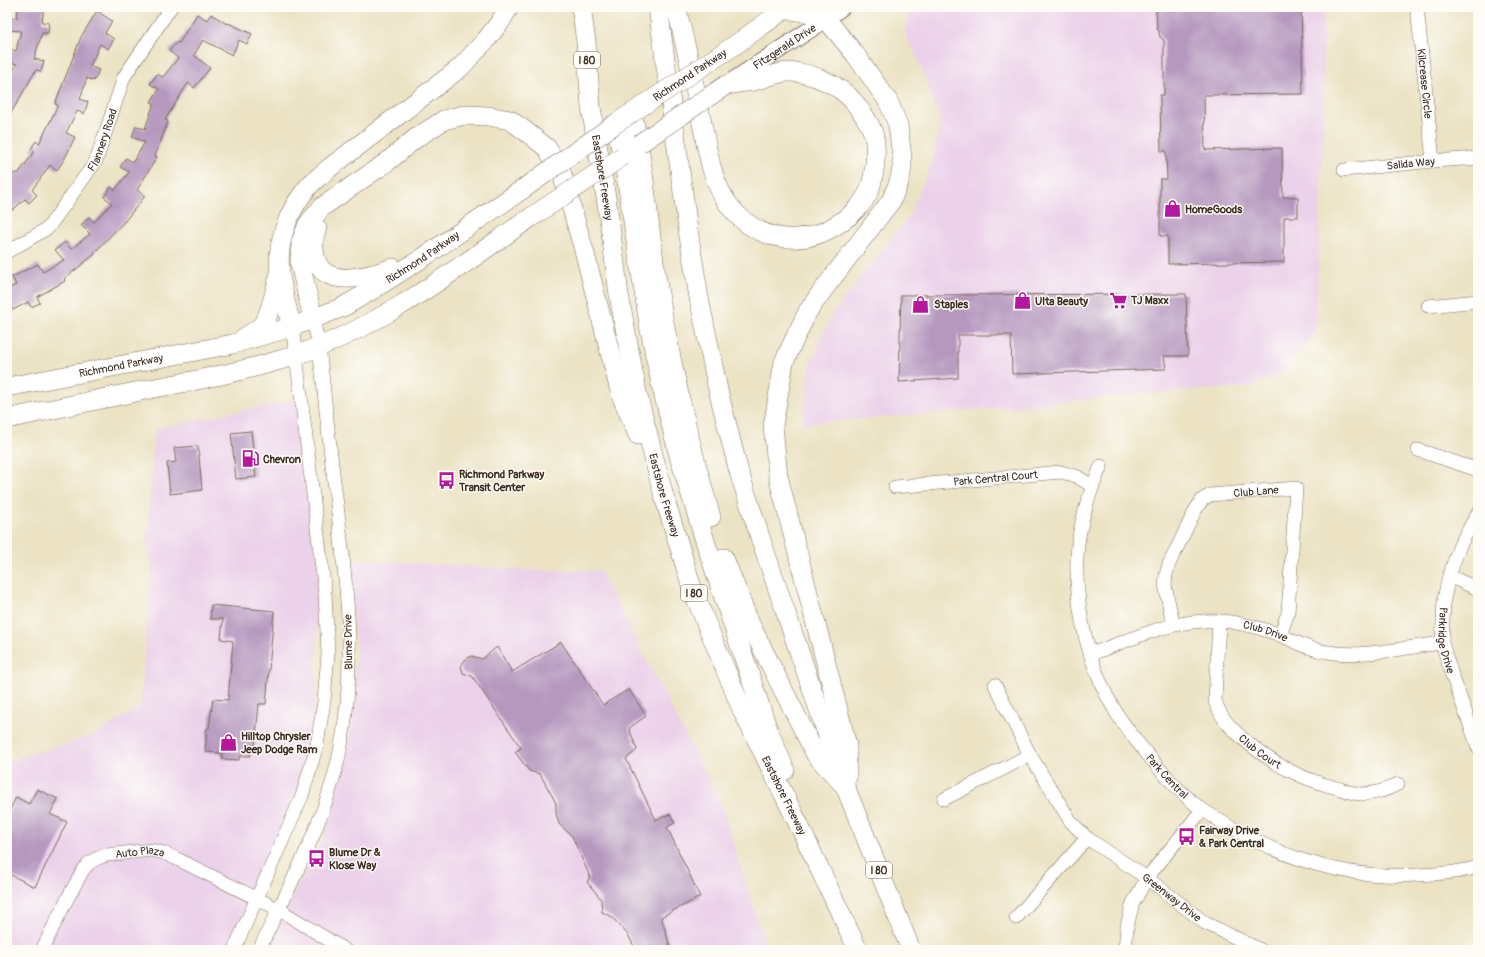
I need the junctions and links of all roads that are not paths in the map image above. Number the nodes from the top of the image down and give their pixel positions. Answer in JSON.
{"nodes":[{"id":1,"x":171,"y":7,"type":"edge"},
{"id":2,"x":509,"y":7,"type":"edge"},
{"id":3,"x":581,"y":7,"type":"edge"},
{"id":4,"x":658,"y":7,"type":"edge"},
{"id":5,"x":676,"y":7,"type":"edge"},
{"id":6,"x":842,"y":7,"type":"edge"},
{"id":7,"x":1417,"y":7,"type":"edge"},
{"id":8,"x":787,"y":8,"type":"edge"},
{"id":9,"x":826,"y":19,"type":"junction"},
{"id":10,"x":726,"y":85,"type":"junction"},
{"id":11,"x":632,"y":113,"type":"junction"},
{"id":12,"x":615,"y":124,"type":"junction"},
{"id":13,"x":639,"y":144,"type":"junction"},
{"id":14,"x":623,"y":156,"type":"junction"},
{"id":15,"x":1478,"y":158,"type":"edge"},
{"id":16,"x":1433,"y":161,"type":"junction"},
{"id":17,"x":1344,"y":170,"type":"dead end"},
{"id":18,"x":336,"y":198,"type":"junction"},
{"id":19,"x":7,"y":252,"type":"edge"},
{"id":20,"x":421,"y":259,"type":"junction"},
{"id":21,"x":648,"y":272,"type":"junction"},
{"id":22,"x":280,"y":274,"type":"junction"},
{"id":23,"x":1478,"y":301,"type":"edge"},
{"id":24,"x":1428,"y":306,"type":"dead end"},
{"id":25,"x":313,"y":319,"type":"junction"},
{"id":26,"x":292,"y":327,"type":"junction"},
{"id":27,"x":233,"y":344,"type":"junction"},
{"id":28,"x":319,"y":346,"type":"junction"},
{"id":29,"x":296,"y":355,"type":"junction"},
{"id":30,"x":7,"y":387,"type":"edge"},
{"id":31,"x":7,"y":419,"type":"edge"},
{"id":32,"x":1418,"y":450,"type":"dead end"},
{"id":33,"x":1102,"y":466,"type":"dead end"},
{"id":34,"x":1478,"y":470,"type":"edge"},
{"id":35,"x":1092,"y":486,"type":"junction"},
{"id":36,"x":895,"y":487,"type":"dead end"},
{"id":37,"x":663,"y":493,"type":"junction"},
{"id":38,"x":1478,"y":513,"type":"edge"},
{"id":39,"x":1449,"y":576,"type":"junction"},
{"id":40,"x":1478,"y":589,"type":"edge"},
{"id":41,"x":1219,"y":621,"type":"junction"},
{"id":42,"x":1173,"y":624,"type":"junction"},
{"id":43,"x":1280,"y":635,"type":"junction"},
{"id":44,"x":1442,"y":643,"type":"junction"},
{"id":45,"x":1091,"y":654,"type":"junction"},
{"id":46,"x":996,"y":684,"type":"dead end"},
{"id":47,"x":1474,"y":722,"type":"edge"},
{"id":48,"x":1478,"y":747,"type":"edge"},
{"id":49,"x":1030,"y":754,"type":"junction"},
{"id":50,"x":1398,"y":784,"type":"dead end"},
{"id":51,"x":846,"y":788,"type":"junction"},
{"id":52,"x":944,"y":799,"type":"dead end"},
{"id":53,"x":1202,"y":810,"type":"junction"},
{"id":54,"x":1087,"y":838,"type":"junction"},
{"id":55,"x":1478,"y":867,"type":"edge"},
{"id":56,"x":1147,"y":878,"type":"junction"},
{"id":57,"x":258,"y":898,"type":"junction"},
{"id":58,"x":278,"y":909,"type":"junction"},
{"id":59,"x":1016,"y":918,"type":"dead end"},
{"id":60,"x":42,"y":950,"type":"edge"},
{"id":61,"x":234,"y":950,"type":"edge"},
{"id":62,"x":259,"y":950,"type":"edge"},
{"id":63,"x":345,"y":950,"type":"edge"},
{"id":64,"x":858,"y":950,"type":"edge"},
{"id":65,"x":862,"y":950,"type":"edge"},
{"id":66,"x":911,"y":950,"type":"edge"},
{"id":67,"x":1125,"y":950,"type":"edge"},
{"id":68,"x":1261,"y":950,"type":"edge"}],
"edges":[{"from":1,"to":19,"type":"street","name":"Flannery Road"},
{"from":2,"to":22,"type":"highway"},
{"from":3,"to":37,"type":"highway","name":"Eastshore Freeway","number":"I 80"},
{"from":4,"to":51,"type":"highway","number":"I 80"},
{"from":5,"to":10,"type":"highway"},
{"from":6,"to":9,"type":"main road","name":"Fitzgerald Drive"},
{"from":7,"to":16,"type":"street","name":"Kilcrease Circle"},
{"from":8,"to":9,"type":"highway"},
{"from":8,"to":11,"type":"highway","name":"Richmond Parkway","bridge":true},
{"from":9,"to":10,"type":"main road","name":"Fitzgerald Drive"},
{"from":9,"to":51,"type":"highway"},
{"from":10,"to":13,"type":"highway","bridge":true},
{"from":11,"to":12,"type":"highway","name":"Richmond Parkway","bridge":true},
{"from":11,"to":13,"type":"highway"},
{"from":12,"to":14,"type":"highway"},
{"from":12,"to":20,"type":"highway","name":"Richmond Parkway","bridge":true},
{"from":13,"to":14,"type":"highway"},
{"from":13,"to":21,"type":"highway"},
{"from":14,"to":21,"type":"highway"},
{"from":14,"to":28,"type":"highway","bridge":true},
{"from":15,"to":16,"type":"street","name":"Salida Way"},
{"from":16,"to":17,"type":"street","name":"Salida Way"},
{"from":18,"to":20,"type":"highway"},
{"from":18,"to":25,"type":"highway"},
{"from":18,"to":37,"type":"highway"},
{"from":20,"to":25,"type":"highway","name":"Richmond Parkway"},
{"from":21,"to":51,"type":"highway"},
{"from":21,"to":65,"type":"highway"},
{"from":22,"to":26,"type":"highway"},
{"from":22,"to":27,"type":"highway"},
{"from":23,"to":24,"type":"street"},
{"from":25,"to":26,"type":"highway","name":"Richmond Parkway"},
{"from":25,"to":28,"type":"street","name":"Blume Drive"},
{"from":26,"to":27,"type":"highway","name":"Richmond Parkway"},
{"from":26,"to":29,"type":"street","name":"Blume Drive"},
{"from":27,"to":30,"type":"highway","name":"Richmond Parkway"},
{"from":28,"to":29,"type":"highway"},
{"from":28,"to":58,"type":"street","name":"Blume Drive"},
{"from":29,"to":31,"type":"highway"},
{"from":29,"to":57,"type":"street","name":"Blume Drive"},
{"from":32,"to":34,"type":"street"},
{"from":33,"to":35,"type":"street","name":"Park Central"},
{"from":35,"to":36,"type":"street","name":"Park Central Court"},
{"from":35,"to":45,"type":"street","name":"Park Central"},
{"from":37,"to":64,"type":"highway","name":"Eastshore Freeway","number":"I 80"},
{"from":38,"to":39,"type":"street","name":"Parkridge Drive"},
{"from":39,"to":40,"type":"street"},
{"from":39,"to":44,"type":"street","name":"Parkridge Drive"},
{"from":41,"to":42,"type":"street","name":"Club Drive"},
{"from":41,"to":43,"type":"street","name":"Club Drive"},
{"from":41,"to":50,"type":"street","name":"Club Court"},
{"from":42,"to":43,"type":"street","name":"Club Lane"},
{"from":42,"to":45,"type":"street","name":"Club Drive"},
{"from":43,"to":44,"type":"street","name":"Club Drive"},
{"from":44,"to":47,"type":"street","name":"Parkridge Drive"},
{"from":45,"to":53,"type":"street","name":"Park Central"},
{"from":46,"to":49,"type":"street","name":"Greenway Drive"},
{"from":47,"to":48,"type":"street","name":"Parkridge Drive"},
{"from":49,"to":52,"type":"street"},
{"from":49,"to":54,"type":"street","name":"Greenway Drive"},
{"from":51,"to":66,"type":"highway","number":"I 80"},
{"from":53,"to":55,"type":"street","name":"Park Central"},
{"from":53,"to":56,"type":"street"},
{"from":54,"to":56,"type":"street","name":"Greenway Drive"},
{"from":54,"to":59,"type":"street"},
{"from":56,"to":67,"type":"street"},
{"from":56,"to":68,"type":"street","name":"Greenway Drive"},
{"from":57,"to":58,"type":"street","name":"Auto Plaza"},
{"from":57,"to":60,"type":"street","name":"Auto Plaza"},
{"from":57,"to":61,"type":"street","name":"Blume Drive"},
{"from":58,"to":62,"type":"street","name":"Blume Drive"},
{"from":58,"to":63,"type":"street","name":"Auto Plaza"}]}
